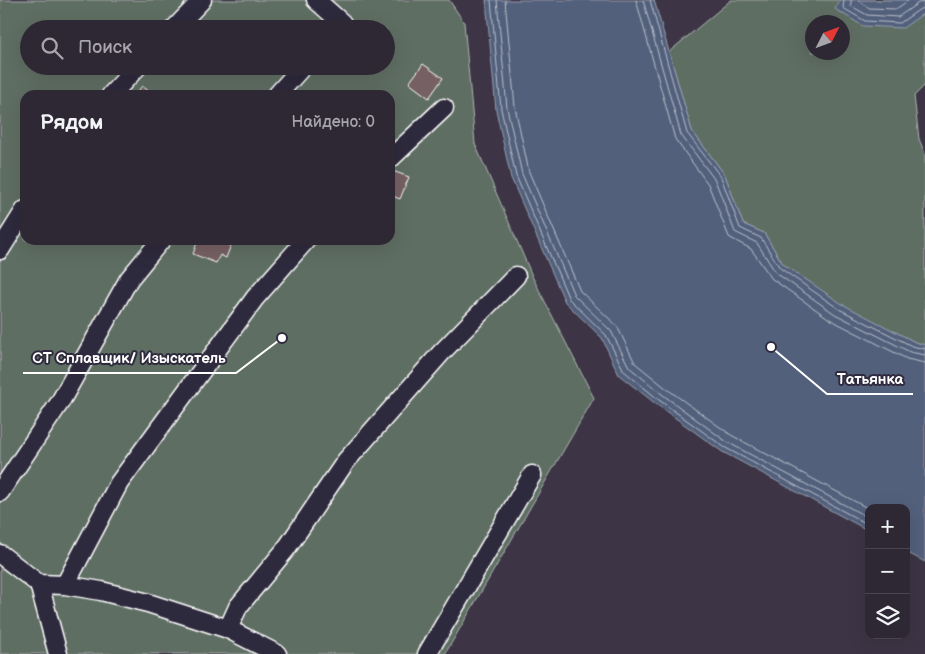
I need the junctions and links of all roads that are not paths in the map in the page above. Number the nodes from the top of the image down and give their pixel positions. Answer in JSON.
{"nodes":[{"id":1,"x":202,"y":0,"type":"edge"},
{"id":2,"x":316,"y":0,"type":"edge"},
{"id":3,"x":183,"y":20,"type":"edge"},
{"id":4,"x":339,"y":20,"type":"edge"},
{"id":5,"x":130,"y":75,"type":"edge"},
{"id":6,"x":295,"y":75,"type":"edge"},
{"id":7,"x":116,"y":90,"type":"edge"},
{"id":8,"x":281,"y":90,"type":"edge"},
{"id":9,"x":444,"y":108,"type":"dead end"},
{"id":10,"x":395,"y":154,"type":"edge"},
{"id":11,"x":20,"y":218,"type":"edge"},
{"id":12,"x":157,"y":245,"type":"edge"},
{"id":13,"x":302,"y":245,"type":"edge"},
{"id":14,"x":0,"y":250,"type":"edge"},
{"id":15,"x":516,"y":276,"type":"dead end"},
{"id":16,"x":532,"y":475,"type":"dead end"},
{"id":17,"x":0,"y":492,"type":"edge"},
{"id":18,"x":0,"y":554,"type":"edge"},
{"id":19,"x":39,"y":584,"type":"junction"},
{"id":20,"x":65,"y":585,"type":"junction"},
{"id":21,"x":228,"y":629,"type":"junction"},
{"id":22,"x":58,"y":654,"type":"edge"},
{"id":23,"x":277,"y":654,"type":"edge"},
{"id":24,"x":427,"y":654,"type":"edge"}],
"edges":[{"from":1,"to":3,"type":"street"},
{"from":2,"to":4,"type":"street"},
{"from":5,"to":7,"type":"street"},
{"from":6,"to":8,"type":"street"},
{"from":9,"to":10,"type":"street"},
{"from":11,"to":14,"type":"street"},
{"from":12,"to":17,"type":"street"},
{"from":13,"to":20,"type":"street"},
{"from":15,"to":21,"type":"street"},
{"from":16,"to":24,"type":"street"},
{"from":18,"to":19,"type":"street"},
{"from":19,"to":20,"type":"street"},
{"from":19,"to":22,"type":"street"},
{"from":20,"to":21,"type":"street"},
{"from":21,"to":23,"type":"street"}]}
